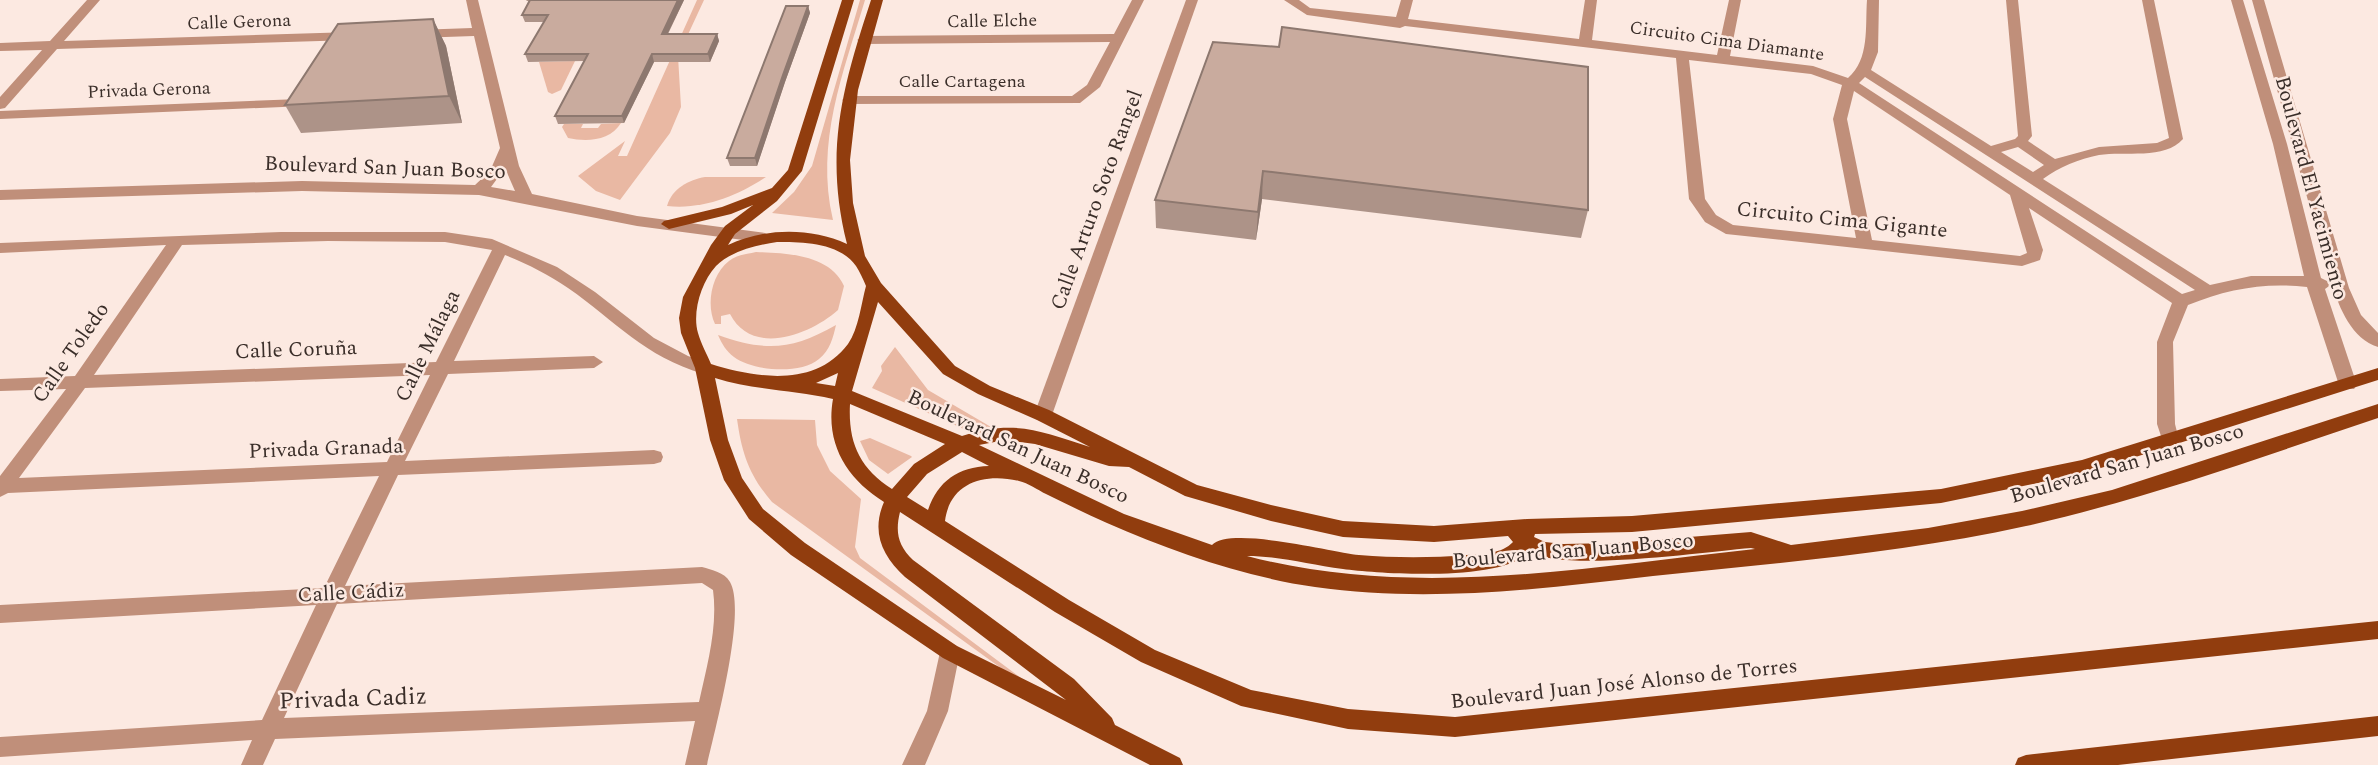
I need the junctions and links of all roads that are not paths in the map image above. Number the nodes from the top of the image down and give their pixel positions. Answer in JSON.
{"nodes":[{"id":1,"x":94,"y":0,"type":"edge"},
{"id":2,"x":472,"y":0,"type":"edge"},
{"id":3,"x":848,"y":0,"type":"edge"},
{"id":4,"x":877,"y":0,"type":"edge"},
{"id":5,"x":1138,"y":0,"type":"edge"},
{"id":6,"x":1192,"y":0,"type":"edge"},
{"id":7,"x":1290,"y":0,"type":"edge"},
{"id":8,"x":1407,"y":0,"type":"edge"},
{"id":9,"x":1591,"y":0,"type":"edge"},
{"id":10,"x":1735,"y":0,"type":"edge"},
{"id":11,"x":1873,"y":0,"type":"edge"},
{"id":12,"x":2012,"y":0,"type":"edge"},
{"id":13,"x":2148,"y":0,"type":"edge"},
{"id":14,"x":2237,"y":0,"type":"edge"},
{"id":15,"x":2258,"y":0,"type":"edge"},
{"id":16,"x":1401,"y":24,"type":"junction"},
{"id":17,"x":479,"y":32,"type":"junction"},
{"id":18,"x":397,"y":34,"type":"edge"},
{"id":19,"x":369,"y":35,"type":"edge"},
{"id":20,"x":1120,"y":38,"type":"junction"},
{"id":21,"x":864,"y":40,"type":"junction"},
{"id":22,"x":1585,"y":42,"type":"junction"},
{"id":23,"x":55,"y":45,"type":"junction"},
{"id":24,"x":0,"y":47,"type":"edge"},
{"id":25,"x":1682,"y":53,"type":"junction"},
{"id":26,"x":1723,"y":58,"type":"junction"},
{"id":27,"x":1864,"y":71,"type":"junction"},
{"id":28,"x":1850,"y":83,"type":"junction"},
{"id":29,"x":849,"y":100,"type":"junction"},
{"id":30,"x":300,"y":103,"type":"edge"},
{"id":31,"x":0,"y":105,"type":"edge"},
{"id":32,"x":0,"y":115,"type":"edge"},
{"id":33,"x":2020,"y":142,"type":"junction"},
{"id":34,"x":508,"y":147,"type":"junction"},
{"id":35,"x":1990,"y":151,"type":"junction"},
{"id":36,"x":2052,"y":164,"type":"junction"},
{"id":37,"x":2034,"y":178,"type":"junction"},
{"id":38,"x":785,"y":184,"type":"junction"},
{"id":39,"x":479,"y":190,"type":"junction"},
{"id":40,"x":2017,"y":193,"type":"junction"},
{"id":41,"x":0,"y":195,"type":"edge"},
{"id":42,"x":526,"y":197,"type":"junction"},
{"id":43,"x":669,"y":224,"type":"junction"},
{"id":44,"x":730,"y":230,"type":"junction"},
{"id":45,"x":765,"y":238,"type":"junction"},
{"id":46,"x":177,"y":241,"type":"junction"},
{"id":47,"x":1865,"y":242,"type":"junction"},
{"id":48,"x":0,"y":248,"type":"edge"},
{"id":49,"x":500,"y":249,"type":"junction"},
{"id":50,"x":859,"y":258,"type":"junction"},
{"id":51,"x":708,"y":264,"type":"junction"},
{"id":52,"x":2314,"y":282,"type":"junction"},
{"id":53,"x":874,"y":286,"type":"junction"},
{"id":54,"x":2341,"y":288,"type":"junction"},
{"id":55,"x":2207,"y":290,"type":"junction"},
{"id":56,"x":2181,"y":302,"type":"junction"},
{"id":57,"x":2378,"y":341,"type":"edge"},
{"id":58,"x":854,"y":348,"type":"junction"},
{"id":59,"x":594,"y":362,"type":"dead end"},
{"id":60,"x":442,"y":368,"type":"junction"},
{"id":61,"x":704,"y":368,"type":"junction"},
{"id":62,"x":2378,"y":374,"type":"edge"},
{"id":63,"x":81,"y":381,"type":"junction"},
{"id":64,"x":790,"y":384,"type":"junction"},
{"id":65,"x":0,"y":385,"type":"edge"},
{"id":66,"x":2348,"y":385,"type":"junction"},
{"id":67,"x":842,"y":394,"type":"junction"},
{"id":68,"x":2378,"y":411,"type":"edge"},
{"id":69,"x":1043,"y":415,"type":"junction"},
{"id":70,"x":2170,"y":440,"type":"junction"},
{"id":71,"x":964,"y":444,"type":"junction"},
{"id":72,"x":654,"y":457,"type":"dead end"},
{"id":73,"x":1138,"y":464,"type":"junction"},
{"id":74,"x":394,"y":469,"type":"junction"},
{"id":75,"x":1032,"y":476,"type":"junction"},
{"id":76,"x":1,"y":487,"type":"edge"},
{"id":77,"x":893,"y":499,"type":"junction"},
{"id":78,"x":935,"y":526,"type":"junction"},
{"id":79,"x":1521,"y":532,"type":"junction"},
{"id":80,"x":1196,"y":548,"type":"junction"},
{"id":81,"x":1790,"y":553,"type":"junction"},
{"id":82,"x":331,"y":594,"type":"junction"},
{"id":83,"x":0,"y":614,"type":"edge"},
{"id":84,"x":2378,"y":630,"type":"edge"},
{"id":85,"x":950,"y":652,"type":"junction"},
{"id":86,"x":708,"y":711,"type":"junction"},
{"id":87,"x":2378,"y":726,"type":"edge"},
{"id":88,"x":269,"y":729,"type":"junction"},
{"id":89,"x":1114,"y":736,"type":"junction"},
{"id":90,"x":0,"y":747,"type":"edge"},
{"id":91,"x":252,"y":765,"type":"edge"},
{"id":92,"x":696,"y":765,"type":"edge"},
{"id":93,"x":913,"y":765,"type":"edge"},
{"id":94,"x":1172,"y":765,"type":"edge"},
{"id":95,"x":2026,"y":765,"type":"edge"}],
"edges":[{"from":1,"to":23,"type":"street"},
{"from":2,"to":17,"type":"street"},
{"from":3,"to":38,"type":"main road"},
{"from":4,"to":21,"type":"main road"},
{"from":5,"to":20,"type":"street"},
{"from":6,"to":69,"type":"street","name":"Calle Arturo Soto Rangel"},
{"from":7,"to":16,"type":"street","name":"Circuito Cima Diamante"},
{"from":8,"to":16,"type":"street"},
{"from":9,"to":22,"type":"street"},
{"from":10,"to":26,"type":"street"},
{"from":11,"to":27,"type":"street"},
{"from":12,"to":33,"type":"street"},
{"from":13,"to":36,"type":"street"},
{"from":14,"to":52,"type":"street","name":"Boulevard El Yacimiento"},
{"from":15,"to":54,"type":"street","name":"Boulevard El Yacimiento"},
{"from":16,"to":22,"type":"street","name":"Circuito Cima Diamante"},
{"from":17,"to":18,"type":"street"},
{"from":17,"to":34,"type":"street"},
{"from":19,"to":23,"type":"street","name":"Calle Gerona"},
{"from":20,"to":21,"type":"street","name":"Calle Elche"},
{"from":20,"to":29,"type":"street","name":"Calle Cartagena"},
{"from":21,"to":29,"type":"main road"},
{"from":22,"to":25,"type":"street","name":"Circuito Cima Diamante"},
{"from":23,"to":24,"type":"street","name":"Calle Gerona"},
{"from":23,"to":31,"type":"street"},
{"from":25,"to":26,"type":"street","name":"Circuito Cima Diamante"},
{"from":25,"to":47,"type":"street","name":"Circuito Cima Gigante"},
{"from":26,"to":28,"type":"street","name":"Circuito Cima Diamante"},
{"from":27,"to":28,"type":"street"},
{"from":27,"to":35,"type":"street"},
{"from":28,"to":40,"type":"street","name":"Circuito Cima Diamante"},
{"from":28,"to":47,"type":"street"},
{"from":29,"to":50,"type":"main road"},
{"from":30,"to":32,"type":"street","name":"Privada Gerona"},
{"from":33,"to":35,"type":"street"},
{"from":33,"to":36,"type":"street"},
{"from":34,"to":39,"type":"street"},
{"from":34,"to":42,"type":"street"},
{"from":35,"to":37,"type":"street"},
{"from":36,"to":37,"type":"street"},
{"from":37,"to":55,"type":"street"},
{"from":38,"to":43,"type":"main road"},
{"from":38,"to":44,"type":"main road"},
{"from":39,"to":41,"type":"street","name":"Boulevard San Juan Bosco"},
{"from":39,"to":42,"type":"street","name":"Boulevard San Juan Bosco"},
{"from":40,"to":47,"type":"street","name":"Circuito Cima Gigante"},
{"from":40,"to":56,"type":"street","name":"Circuito Cima Diamante"},
{"from":42,"to":43,"type":"street","name":"Boulevard San Juan Bosco"},
{"from":43,"to":44,"type":"street","name":"Boulevard San Juan Bosco"},
{"from":44,"to":45,"type":"street","name":"Boulevard San Juan Bosco"},
{"from":44,"to":51,"type":"main road"},
{"from":45,"to":50,"type":"main road"},
{"from":45,"to":51,"type":"main road"},
{"from":46,"to":48,"type":"street"},
{"from":46,"to":49,"type":"street"},
{"from":46,"to":63,"type":"street","name":"Calle Toledo"},
{"from":49,"to":60,"type":"street","name":"Calle Málaga"},
{"from":49,"to":61,"type":"street"},
{"from":50,"to":53,"type":"main road"},
{"from":51,"to":61,"type":"main road"},
{"from":52,"to":54,"type":"street"},
{"from":52,"to":55,"type":"street"},
{"from":52,"to":66,"type":"street","name":"Boulevard El Yacimiento"},
{"from":53,"to":58,"type":"main road"},
{"from":53,"to":69,"type":"main road","name":"Boulevard San Juan Bosco"},
{"from":54,"to":57,"type":"street","name":"Boulevard El Yacimiento"},
{"from":55,"to":56,"type":"street"},
{"from":56,"to":70,"type":"street"},
{"from":58,"to":64,"type":"main road"},
{"from":58,"to":67,"type":"main road","name":"Boulevard Juan José Alonso de Torres"},
{"from":59,"to":60,"type":"street","name":"Calle Coruña"},
{"from":60,"to":63,"type":"street","name":"Calle Coruña"},
{"from":60,"to":74,"type":"street","name":"Calle Málaga"},
{"from":61,"to":64,"type":"main road"},
{"from":61,"to":85,"type":"main road"},
{"from":62,"to":66,"type":"main road","name":"Boulevard San Juan Bosco"},
{"from":63,"to":65,"type":"street","name":"Calle Coruña"},
{"from":63,"to":76,"type":"street","name":"Calle Toledo"},
{"from":64,"to":67,"type":"main road","name":"Boulevard San Juan Bosco"},
{"from":66,"to":70,"type":"main road","name":"Boulevard San Juan Bosco"},
{"from":67,"to":71,"type":"main road","name":"Boulevard San Juan Bosco"},
{"from":67,"to":77,"type":"main road","name":"Boulevard Juan José Alonso de Torres"},
{"from":68,"to":81,"type":"main road","name":"Boulevard San Juan Bosco"},
{"from":69,"to":73,"type":"main road","name":"Boulevard San Juan Bosco"},
{"from":70,"to":79,"type":"main road","name":"Boulevard San Juan Bosco"},
{"from":71,"to":73,"type":"main road"},
{"from":71,"to":75,"type":"main road","name":"Boulevard San Juan Bosco"},
{"from":71,"to":77,"type":"main road"},
{"from":72,"to":74,"type":"street","name":"Privada Granada"},
{"from":73,"to":79,"type":"main road","name":"Boulevard San Juan Bosco"},
{"from":74,"to":76,"type":"street","name":"Privada Granada"},
{"from":74,"to":82,"type":"street","name":"Calle Málaga"},
{"from":75,"to":78,"type":"main road"},
{"from":75,"to":80,"type":"main road","name":"Boulevard San Juan Bosco"},
{"from":77,"to":78,"type":"main road","name":"Boulevard Juan José Alonso de Torres"},
{"from":77,"to":89,"type":"main road"},
{"from":78,"to":84,"type":"main road","name":"Boulevard Juan José Alonso de Torres"},
{"from":79,"to":80,"type":"main road"},
{"from":79,"to":81,"type":"main road"},
{"from":80,"to":81,"type":"main road","name":"Boulevard San Juan Bosco"},
{"from":82,"to":83,"type":"street","name":"Calle Cádiz"},
{"from":82,"to":86,"type":"street","name":"Calle Cádiz"},
{"from":82,"to":88,"type":"street","name":"Calle Málaga"},
{"from":85,"to":89,"type":"main road"},
{"from":85,"to":93,"type":"street"},
{"from":86,"to":88,"type":"street","name":"Privada Cadiz"},
{"from":86,"to":92,"type":"street"},
{"from":87,"to":95,"type":"main road"},
{"from":88,"to":90,"type":"street","name":"Privada Cadiz"},
{"from":88,"to":91,"type":"street","name":"Calle Málaga"},
{"from":89,"to":94,"type":"main road"}]}
